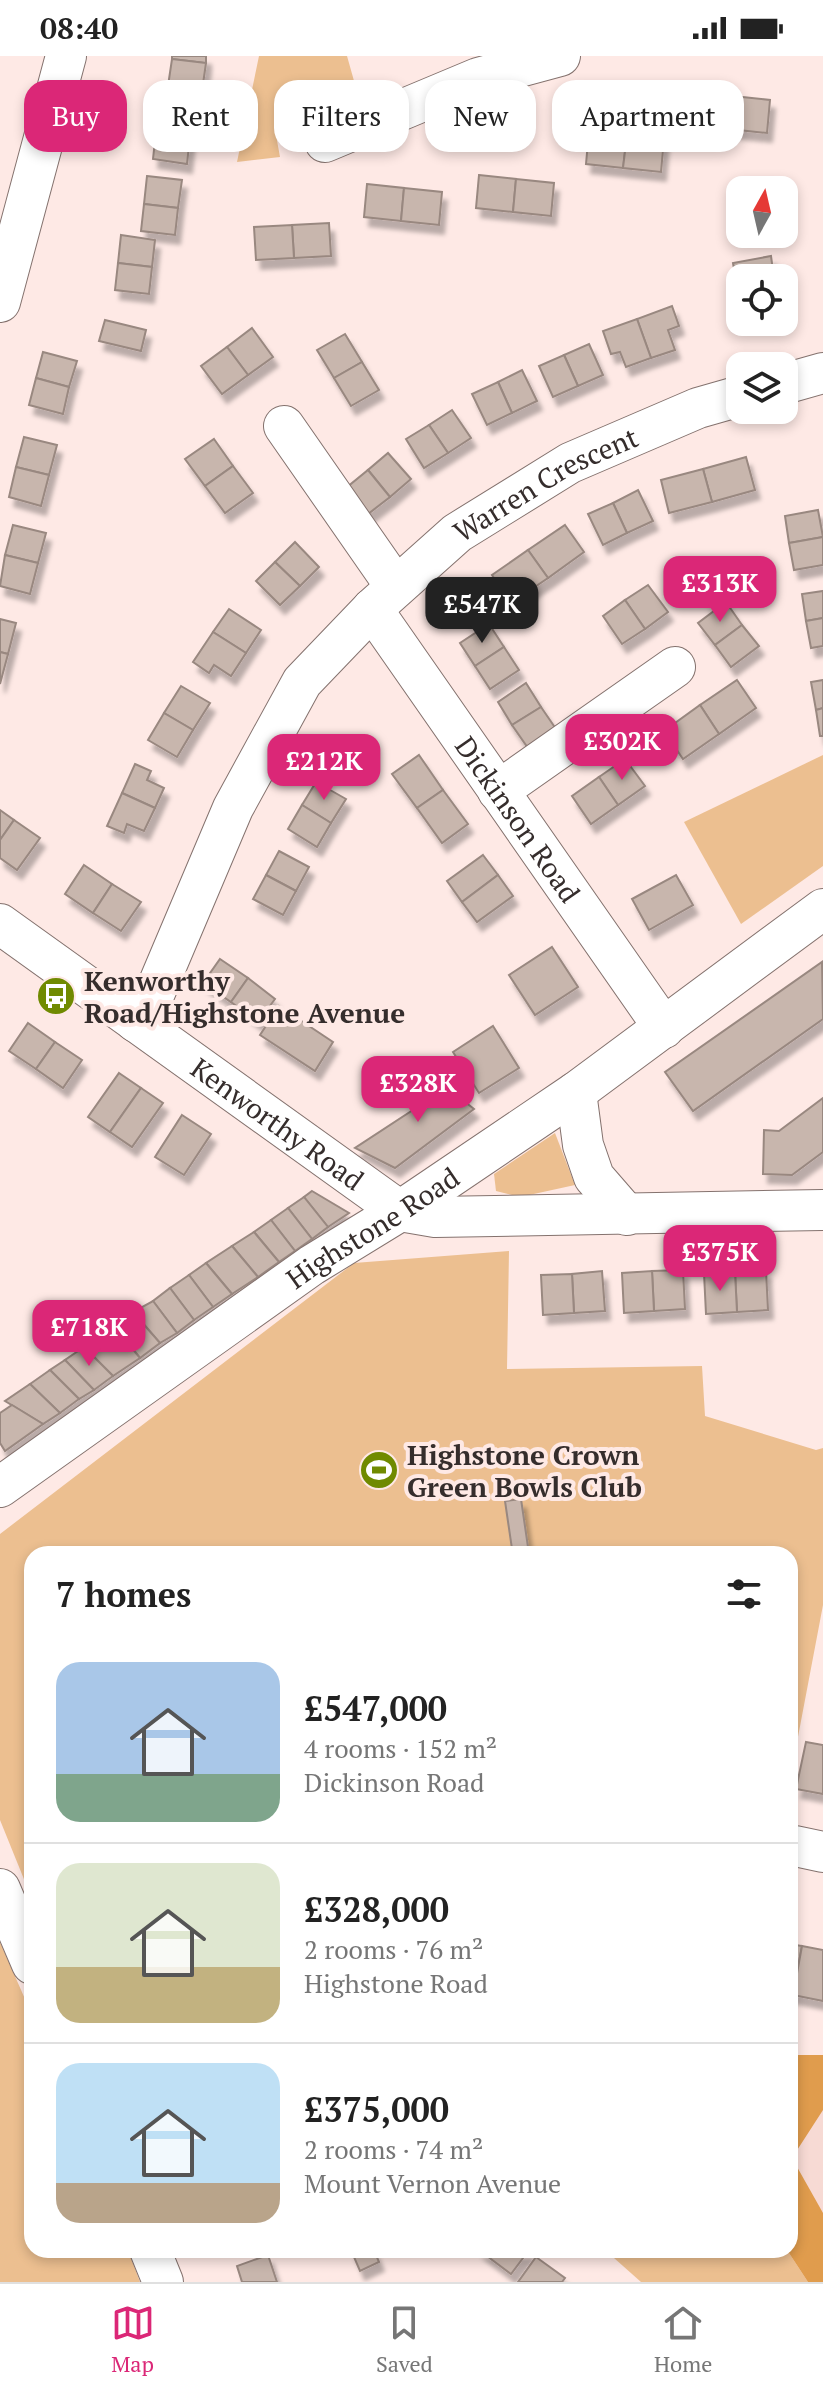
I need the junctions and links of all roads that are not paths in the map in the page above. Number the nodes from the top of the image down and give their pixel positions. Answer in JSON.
{"nodes":[{"id":1,"x":66,"y":56,"type":"edge"},
{"id":2,"x":560,"y":56,"type":"edge"},
{"id":3,"x":409,"y":107,"type":"edge"},
{"id":4,"x":0,"y":302,"type":"edge"},
{"id":5,"x":823,"y":373,"type":"edge"},
{"id":6,"x":798,"y":380,"type":"edge"},
{"id":7,"x":726,"y":400,"type":"edge"},
{"id":8,"x":284,"y":426,"type":"dead end"},
{"id":9,"x":384,"y":598,"type":"junction"},
{"id":10,"x":675,"y":667,"type":"dead end"},
{"id":11,"x":498,"y":791,"type":"junction"},
{"id":12,"x":817,"y":917,"type":"edge"},
{"id":13,"x":0,"y":924,"type":"edge"},
{"id":14,"x":136,"y":1022,"type":"junction"},
{"id":15,"x":664,"y":1028,"type":"junction"},
{"id":16,"x":576,"y":1092,"type":"junction"},
{"id":17,"x":823,"y":1210,"type":"edge"},
{"id":18,"x":400,"y":1211,"type":"junction"},
{"id":19,"x":627,"y":1215,"type":"junction"},
{"id":20,"x":0,"y":1487,"type":"edge"},
{"id":21,"x":0,"y":1889,"type":"edge"},
{"id":22,"x":24,"y":1945,"type":"edge"},
{"id":23,"x":153,"y":2258,"type":"edge"},
{"id":24,"x":163,"y":2282,"type":"edge"}],
"edges":[{"from":1,"to":4,"type":"street"},
{"from":2,"to":3,"type":"street"},
{"from":5,"to":6,"type":"street"},
{"from":7,"to":9,"type":"street","name":"Warren Crescent"},
{"from":8,"to":9,"type":"street","name":"Dickinson Road"},
{"from":9,"to":11,"type":"street","name":"Dickinson Road"},
{"from":9,"to":14,"type":"street","name":"Warren Crescent"},
{"from":10,"to":11,"type":"street"},
{"from":11,"to":15,"type":"street","name":"Dickinson Road"},
{"from":12,"to":15,"type":"street","name":"Highstone Road"},
{"from":13,"to":14,"type":"street","name":"Kenworthy Road"},
{"from":14,"to":18,"type":"street","name":"Kenworthy Road"},
{"from":15,"to":16,"type":"street","name":"Highstone Road"},
{"from":16,"to":18,"type":"street","name":"Highstone Road"},
{"from":16,"to":19,"type":"street"},
{"from":17,"to":19,"type":"street"},
{"from":18,"to":19,"type":"street"},
{"from":18,"to":20,"type":"street","name":"Highstone Road"},
{"from":21,"to":22,"type":"street"},
{"from":23,"to":24,"type":"street"}]}
